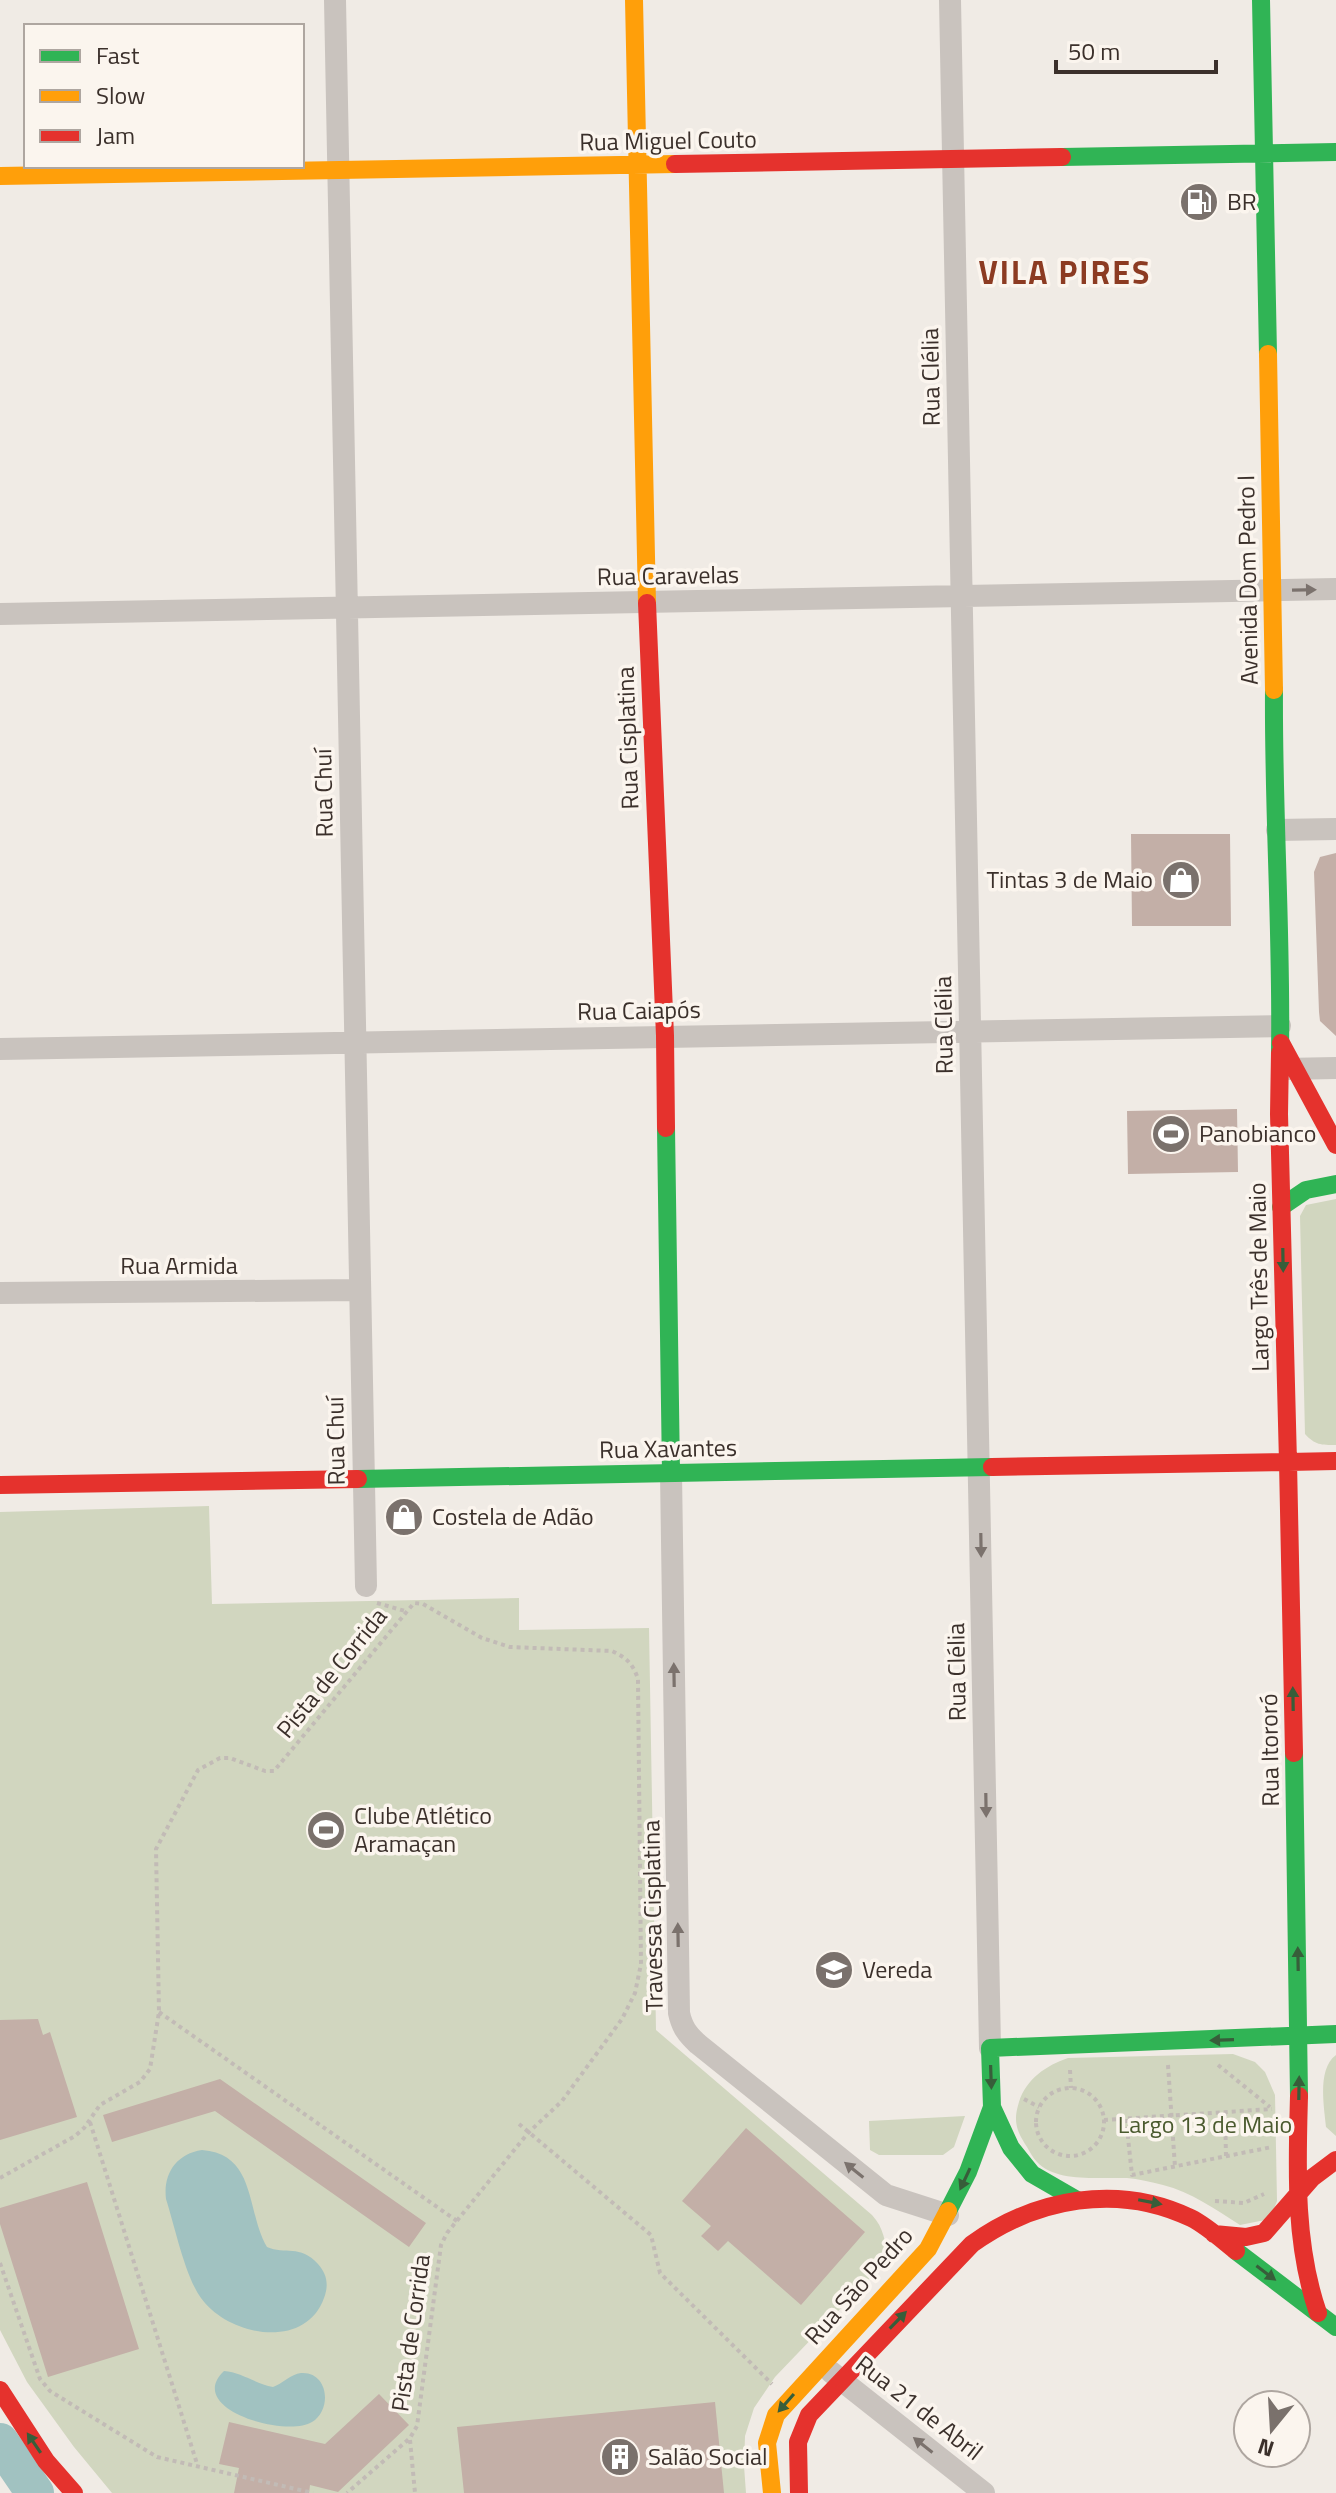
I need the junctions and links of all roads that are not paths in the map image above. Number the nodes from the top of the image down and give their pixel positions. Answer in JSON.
{"nodes":[{"id":1,"x":335,"y":0,"type":"edge"},
{"id":2,"x":634,"y":0,"type":"edge"},
{"id":3,"x":950,"y":0,"type":"edge"},
{"id":4,"x":1261,"y":0,"type":"edge"},
{"id":5,"x":1336,"y":152,"type":"edge"},
{"id":6,"x":1264,"y":154,"type":"junction"},
{"id":7,"x":953,"y":160,"type":"junction"},
{"id":8,"x":638,"y":166,"type":"junction"},
{"id":9,"x":338,"y":172,"type":"junction"},
{"id":10,"x":0,"y":176,"type":"edge"},
{"id":11,"x":1336,"y":589,"type":"edge"},
{"id":12,"x":1272,"y":590,"type":"junction"},
{"id":13,"x":962,"y":596,"type":"junction"},
{"id":14,"x":647,"y":602,"type":"junction"},
{"id":15,"x":346,"y":607,"type":"junction"},
{"id":16,"x":0,"y":614,"type":"edge"},
{"id":17,"x":1336,"y":829,"type":"edge"},
{"id":18,"x":1277,"y":830,"type":"junction"},
{"id":19,"x":970,"y":1031,"type":"junction"},
{"id":20,"x":1280,"y":1034,"type":"junction"},
{"id":21,"x":665,"y":1036,"type":"junction"},
{"id":22,"x":355,"y":1043,"type":"junction"},
{"id":23,"x":0,"y":1049,"type":"edge"},
{"id":24,"x":1336,"y":1068,"type":"edge"},
{"id":25,"x":1287,"y":1069,"type":"junction"},
{"id":26,"x":1336,"y":1145,"type":"edge"},
{"id":27,"x":1336,"y":1184,"type":"edge"},
{"id":28,"x":1281,"y":1207,"type":"junction"},
{"id":29,"x":359,"y":1290,"type":"junction"},
{"id":30,"x":0,"y":1293,"type":"edge"},
{"id":31,"x":1336,"y":1461,"type":"edge"},
{"id":32,"x":1288,"y":1462,"type":"junction"},
{"id":33,"x":979,"y":1467,"type":"junction"},
{"id":34,"x":671,"y":1473,"type":"junction"},
{"id":35,"x":363,"y":1479,"type":"junction"},
{"id":36,"x":0,"y":1485,"type":"edge"},
{"id":37,"x":366,"y":1586,"type":"dead end"},
{"id":38,"x":1336,"y":2034,"type":"edge"},
{"id":39,"x":1300,"y":2037,"type":"junction"},
{"id":40,"x":990,"y":2048,"type":"junction"},
{"id":41,"x":992,"y":2107,"type":"junction"},
{"id":42,"x":1336,"y":2160,"type":"edge"},
{"id":43,"x":1297,"y":2194,"type":"junction"},
{"id":44,"x":1077,"y":2200,"type":"junction"},
{"id":45,"x":948,"y":2215,"type":"junction"},
{"id":46,"x":1214,"y":2234,"type":"junction"},
{"id":47,"x":1318,"y":2313,"type":"junction"},
{"id":48,"x":1336,"y":2327,"type":"edge"},
{"id":49,"x":821,"y":2364,"type":"junction"},
{"id":50,"x":841,"y":2380,"type":"junction"},
{"id":51,"x":0,"y":2390,"type":"edge"},
{"id":52,"x":74,"y":2493,"type":"edge"},
{"id":53,"x":772,"y":2493,"type":"edge"},
{"id":54,"x":799,"y":2493,"type":"edge"},
{"id":55,"x":984,"y":2493,"type":"edge"}],
"edges":[{"from":1,"to":9,"type":"street","name":"Rua Chuí"},
{"from":2,"to":8,"type":"street","name":"Rua Cisplatina"},
{"from":3,"to":7,"type":"street","name":"Rua Clélia"},
{"from":4,"to":6,"type":"street","name":"Avenida Dom Pedro I"},
{"from":5,"to":6,"type":"street","name":"Rua Miguel Couto"},
{"from":6,"to":7,"type":"street","name":"Rua Miguel Couto"},
{"from":6,"to":12,"type":"street","name":"Avenida Dom Pedro I"},
{"from":7,"to":8,"type":"street","name":"Rua Miguel Couto"},
{"from":7,"to":13,"type":"street","name":"Rua Clélia"},
{"from":8,"to":9,"type":"street","name":"Rua Miguel Couto"},
{"from":8,"to":14,"type":"street","name":"Rua Cisplatina"},
{"from":9,"to":10,"type":"street","name":"Rua Miguel Couto"},
{"from":9,"to":15,"type":"street","name":"Rua Chuí"},
{"from":12,"to":11,"type":"street","name":"Rua Caravelas","one_way":true},
{"from":12,"to":13,"type":"street","name":"Rua Caravelas"},
{"from":12,"to":18,"type":"street","name":"Avenida Dom Pedro I"},
{"from":13,"to":14,"type":"street","name":"Rua Caravelas"},
{"from":13,"to":19,"type":"street","name":"Rua Clélia"},
{"from":14,"to":15,"type":"street","name":"Rua Caravelas"},
{"from":14,"to":21,"type":"street","name":"Rua Cisplatina"},
{"from":15,"to":16,"type":"street","name":"Rua Caravelas"},
{"from":15,"to":22,"type":"street","name":"Rua Chuí"},
{"from":17,"to":18,"type":"street"},
{"from":18,"to":20,"type":"street","name":"Avenida Dom Pedro I"},
{"from":19,"to":20,"type":"street","name":"Rua Caiapós"},
{"from":19,"to":21,"type":"street","name":"Rua Caiapós"},
{"from":19,"to":33,"type":"street","name":"Rua Clélia"},
{"from":20,"to":25,"type":"street","name":"Avenida Dom Pedro I"},
{"from":21,"to":22,"type":"street","name":"Rua Caiapós"},
{"from":21,"to":34,"type":"street","name":"Rua Cisplatina"},
{"from":22,"to":23,"type":"street","name":"Rua Caiapós"},
{"from":22,"to":29,"type":"street","name":"Rua Chuí"},
{"from":24,"to":25,"type":"street"},
{"from":25,"to":26,"type":"street","name":"Avenida Dom Pedro I"},
{"from":25,"to":28,"type":"street","name":"Largo Três de Maio"},
{"from":27,"to":28,"type":"street"},
{"from":28,"to":32,"type":"street","name":"Largo Três de Maio","one_way":true},
{"from":29,"to":30,"type":"street","name":"Rua Armida"},
{"from":29,"to":35,"type":"street","name":"Rua Chuí"},
{"from":31,"to":32,"type":"street","name":"Rua Xavantes"},
{"from":32,"to":33,"type":"street","name":"Rua Xavantes"},
{"from":39,"to":32,"type":"street","name":"Rua Itororó","one_way":true},
{"from":33,"to":34,"type":"street","name":"Rua Xavantes"},
{"from":33,"to":40,"type":"street","name":"Rua Clélia","one_way":true},
{"from":34,"to":35,"type":"street","name":"Rua Xavantes"},
{"from":45,"to":34,"type":"street","name":"Travessa Cisplatina","one_way":true},
{"from":35,"to":36,"type":"street","name":"Rua Xavantes"},
{"from":35,"to":37,"type":"street","name":"Rua Chuí"},
{"from":38,"to":39,"type":"street"},
{"from":39,"to":40,"type":"street","one_way":true},
{"from":43,"to":39,"type":"street","one_way":true},
{"from":40,"to":41,"type":"street","one_way":true},
{"from":41,"to":44,"type":"street"},
{"from":41,"to":45,"type":"street","name":"Rua São Pedro","one_way":true},
{"from":42,"to":43,"type":"street"},
{"from":43,"to":46,"type":"street"},
{"from":43,"to":47,"type":"street"},
{"from":44,"to":46,"type":"street","one_way":true},
{"from":50,"to":44,"type":"street","name":"Rua São Pedro","one_way":true},
{"from":45,"to":49,"type":"street","name":"Rua São Pedro"},
{"from":46,"to":47,"type":"street","one_way":true},
{"from":47,"to":48,"type":"street"},
{"from":49,"to":50,"type":"street","name":"Rua 21 de Abril"},
{"from":49,"to":53,"type":"street","name":"Rua São Pedro","one_way":true},
{"from":50,"to":54,"type":"street","name":"Rua São Pedro"},
{"from":55,"to":50,"type":"street","name":"Rua 21 de Abril","one_way":true},
{"from":52,"to":51,"type":"street","one_way":true}]}
